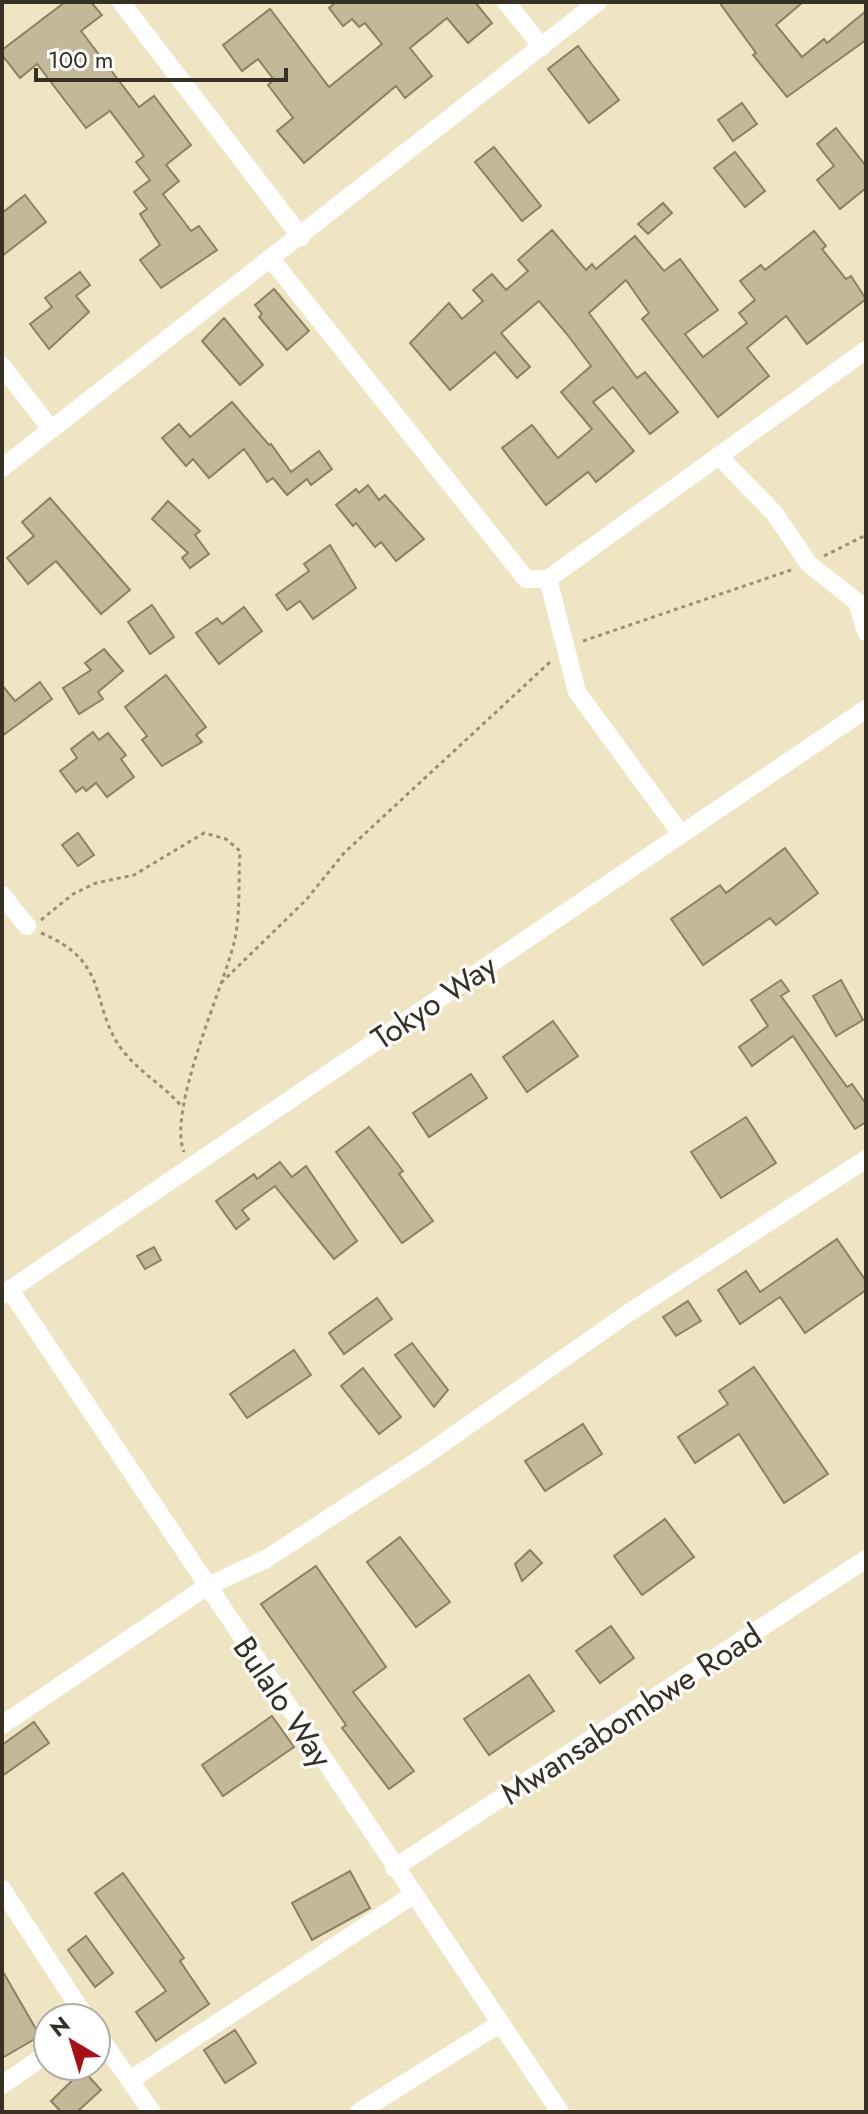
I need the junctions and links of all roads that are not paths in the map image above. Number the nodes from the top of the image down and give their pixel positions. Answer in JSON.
{"nodes":[{"id":1,"x":121,"y":2,"type":"edge"},
{"id":2,"x":506,"y":2,"type":"edge"},
{"id":3,"x":598,"y":2,"type":"edge"},
{"id":4,"x":542,"y":47,"type":"junction"},
{"id":5,"x":301,"y":237,"type":"junction"},
{"id":6,"x":271,"y":259,"type":"junction"},
{"id":7,"x":866,"y":350,"type":"edge"},
{"id":8,"x":2,"y":366,"type":"edge"},
{"id":9,"x":51,"y":429,"type":"junction"},
{"id":10,"x":719,"y":456,"type":"junction"},
{"id":11,"x":2,"y":468,"type":"edge"},
{"id":12,"x":548,"y":579,"type":"junction"},
{"id":13,"x":866,"y":632,"type":"edge"},
{"id":14,"x":866,"y":709,"type":"edge"},
{"id":15,"x":681,"y":834,"type":"junction"},
{"id":16,"x":2,"y":895,"type":"edge"},
{"id":17,"x":27,"y":926,"type":"dead end"},
{"id":18,"x":866,"y":1159,"type":"edge"},
{"id":19,"x":6,"y":1292,"type":"edge"},
{"id":20,"x":866,"y":1559,"type":"edge"},
{"id":21,"x":206,"y":1587,"type":"junction"},
{"id":22,"x":2,"y":1725,"type":"edge"},
{"id":23,"x":394,"y":1868,"type":"junction"},
{"id":24,"x":2,"y":1889,"type":"edge"},
{"id":25,"x":413,"y":1895,"type":"junction"},
{"id":26,"x":76,"y":2002,"type":"edge"},
{"id":27,"x":501,"y":2023,"type":"junction"},
{"id":28,"x":112,"y":2055,"type":"edge"},
{"id":29,"x":32,"y":2064,"type":"edge"},
{"id":30,"x":130,"y":2080,"type":"junction"},
{"id":31,"x":2,"y":2085,"type":"edge"},
{"id":32,"x":152,"y":2112,"type":"edge"},
{"id":33,"x":359,"y":2112,"type":"edge"},
{"id":34,"x":560,"y":2112,"type":"edge"}],
"edges":[{"from":1,"to":5,"type":"street"},
{"from":2,"to":4,"type":"street"},
{"from":3,"to":4,"type":"street"},
{"from":4,"to":5,"type":"street"},
{"from":5,"to":6,"type":"street"},
{"from":6,"to":9,"type":"street"},
{"from":6,"to":12,"type":"street"},
{"from":7,"to":10,"type":"street"},
{"from":8,"to":9,"type":"street"},
{"from":9,"to":11,"type":"street"},
{"from":10,"to":12,"type":"street"},
{"from":10,"to":13,"type":"street"},
{"from":12,"to":15,"type":"street"},
{"from":14,"to":15,"type":"street","name":"Tokyo Way"},
{"from":15,"to":19,"type":"street","name":"Tokyo Way"},
{"from":16,"to":17,"type":"street"},
{"from":18,"to":21,"type":"street"},
{"from":19,"to":21,"type":"street","name":"Bulalo Way"},
{"from":20,"to":23,"type":"street","name":"Mwansabombwe Road"},
{"from":21,"to":22,"type":"street"},
{"from":21,"to":23,"type":"street","name":"Bulalo Way"},
{"from":23,"to":25,"type":"street","name":"Bulalo Way"},
{"from":24,"to":26,"type":"street"},
{"from":25,"to":27,"type":"street","name":"Bulalo Way"},
{"from":25,"to":30,"type":"street"},
{"from":27,"to":33,"type":"street"},
{"from":27,"to":34,"type":"street","name":"Bulalo Way"},
{"from":28,"to":30,"type":"street"},
{"from":29,"to":31,"type":"street"},
{"from":30,"to":32,"type":"street"}]}
